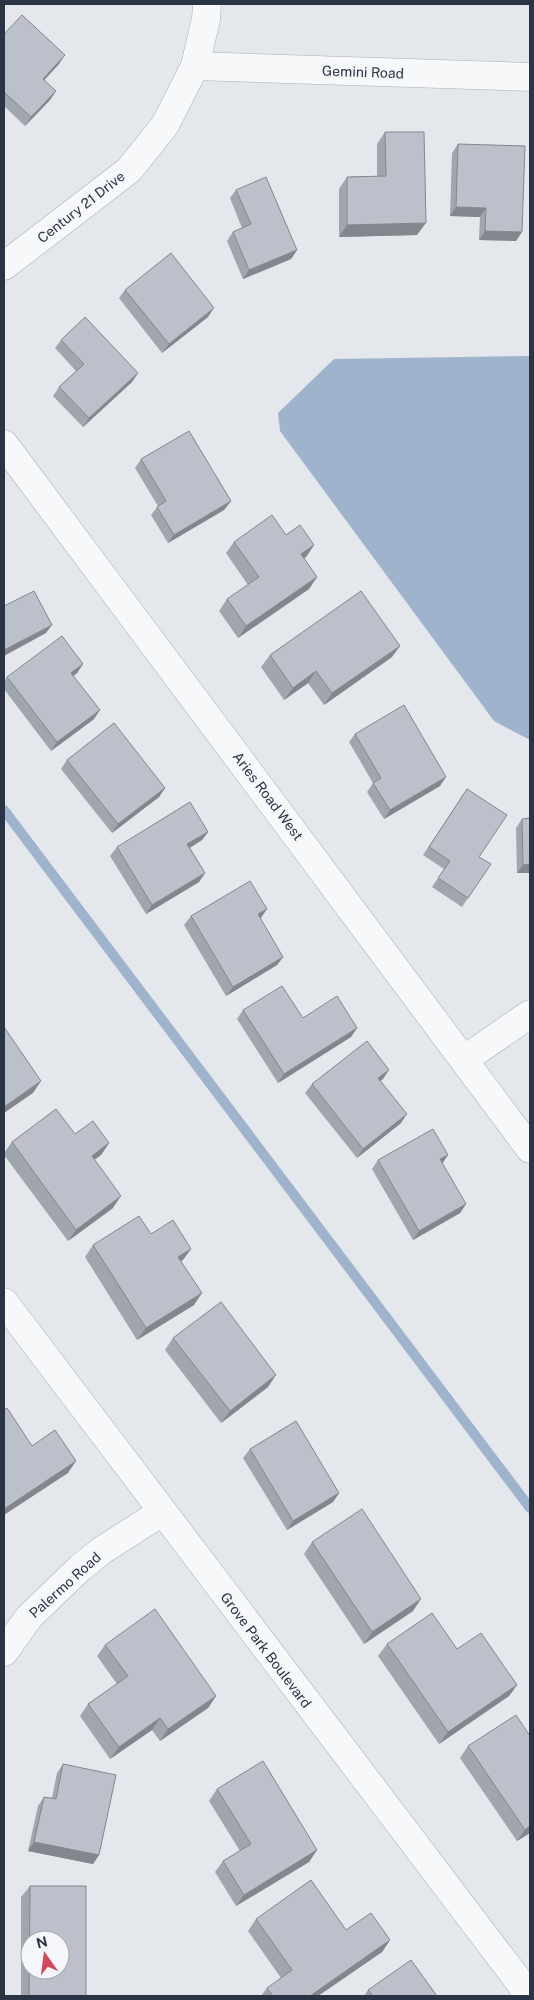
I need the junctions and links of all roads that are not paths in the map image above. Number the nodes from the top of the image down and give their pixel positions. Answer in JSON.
{"nodes":[{"id":1,"x":207,"y":4,"type":"edge"},
{"id":2,"x":195,"y":66,"type":"junction"},
{"id":3,"x":530,"y":78,"type":"edge"},
{"id":4,"x":4,"y":266,"type":"edge"},
{"id":5,"x":4,"y":444,"type":"edge"},
{"id":6,"x":530,"y":1014,"type":"edge"},
{"id":7,"x":465,"y":1059,"type":"junction"},
{"id":8,"x":530,"y":1149,"type":"edge"},
{"id":9,"x":4,"y":1302,"type":"edge"},
{"id":10,"x":162,"y":1512,"type":"junction"},
{"id":11,"x":4,"y":1652,"type":"edge"},
{"id":12,"x":530,"y":1996,"type":"edge"}],
"edges":[{"from":1,"to":2,"type":"street","name":"Century 21 Drive"},
{"from":2,"to":3,"type":"street","name":"Gemini Road"},
{"from":2,"to":4,"type":"street","name":"Century 21 Drive"},
{"from":5,"to":7,"type":"street","name":"Aries Road West"},
{"from":6,"to":7,"type":"street"},
{"from":7,"to":8,"type":"street","name":"Aries Road West"},
{"from":9,"to":10,"type":"street","name":"Grove Park Boulevard"},
{"from":10,"to":11,"type":"street","name":"Palermo Road"},
{"from":10,"to":12,"type":"street","name":"Grove Park Boulevard"}]}
